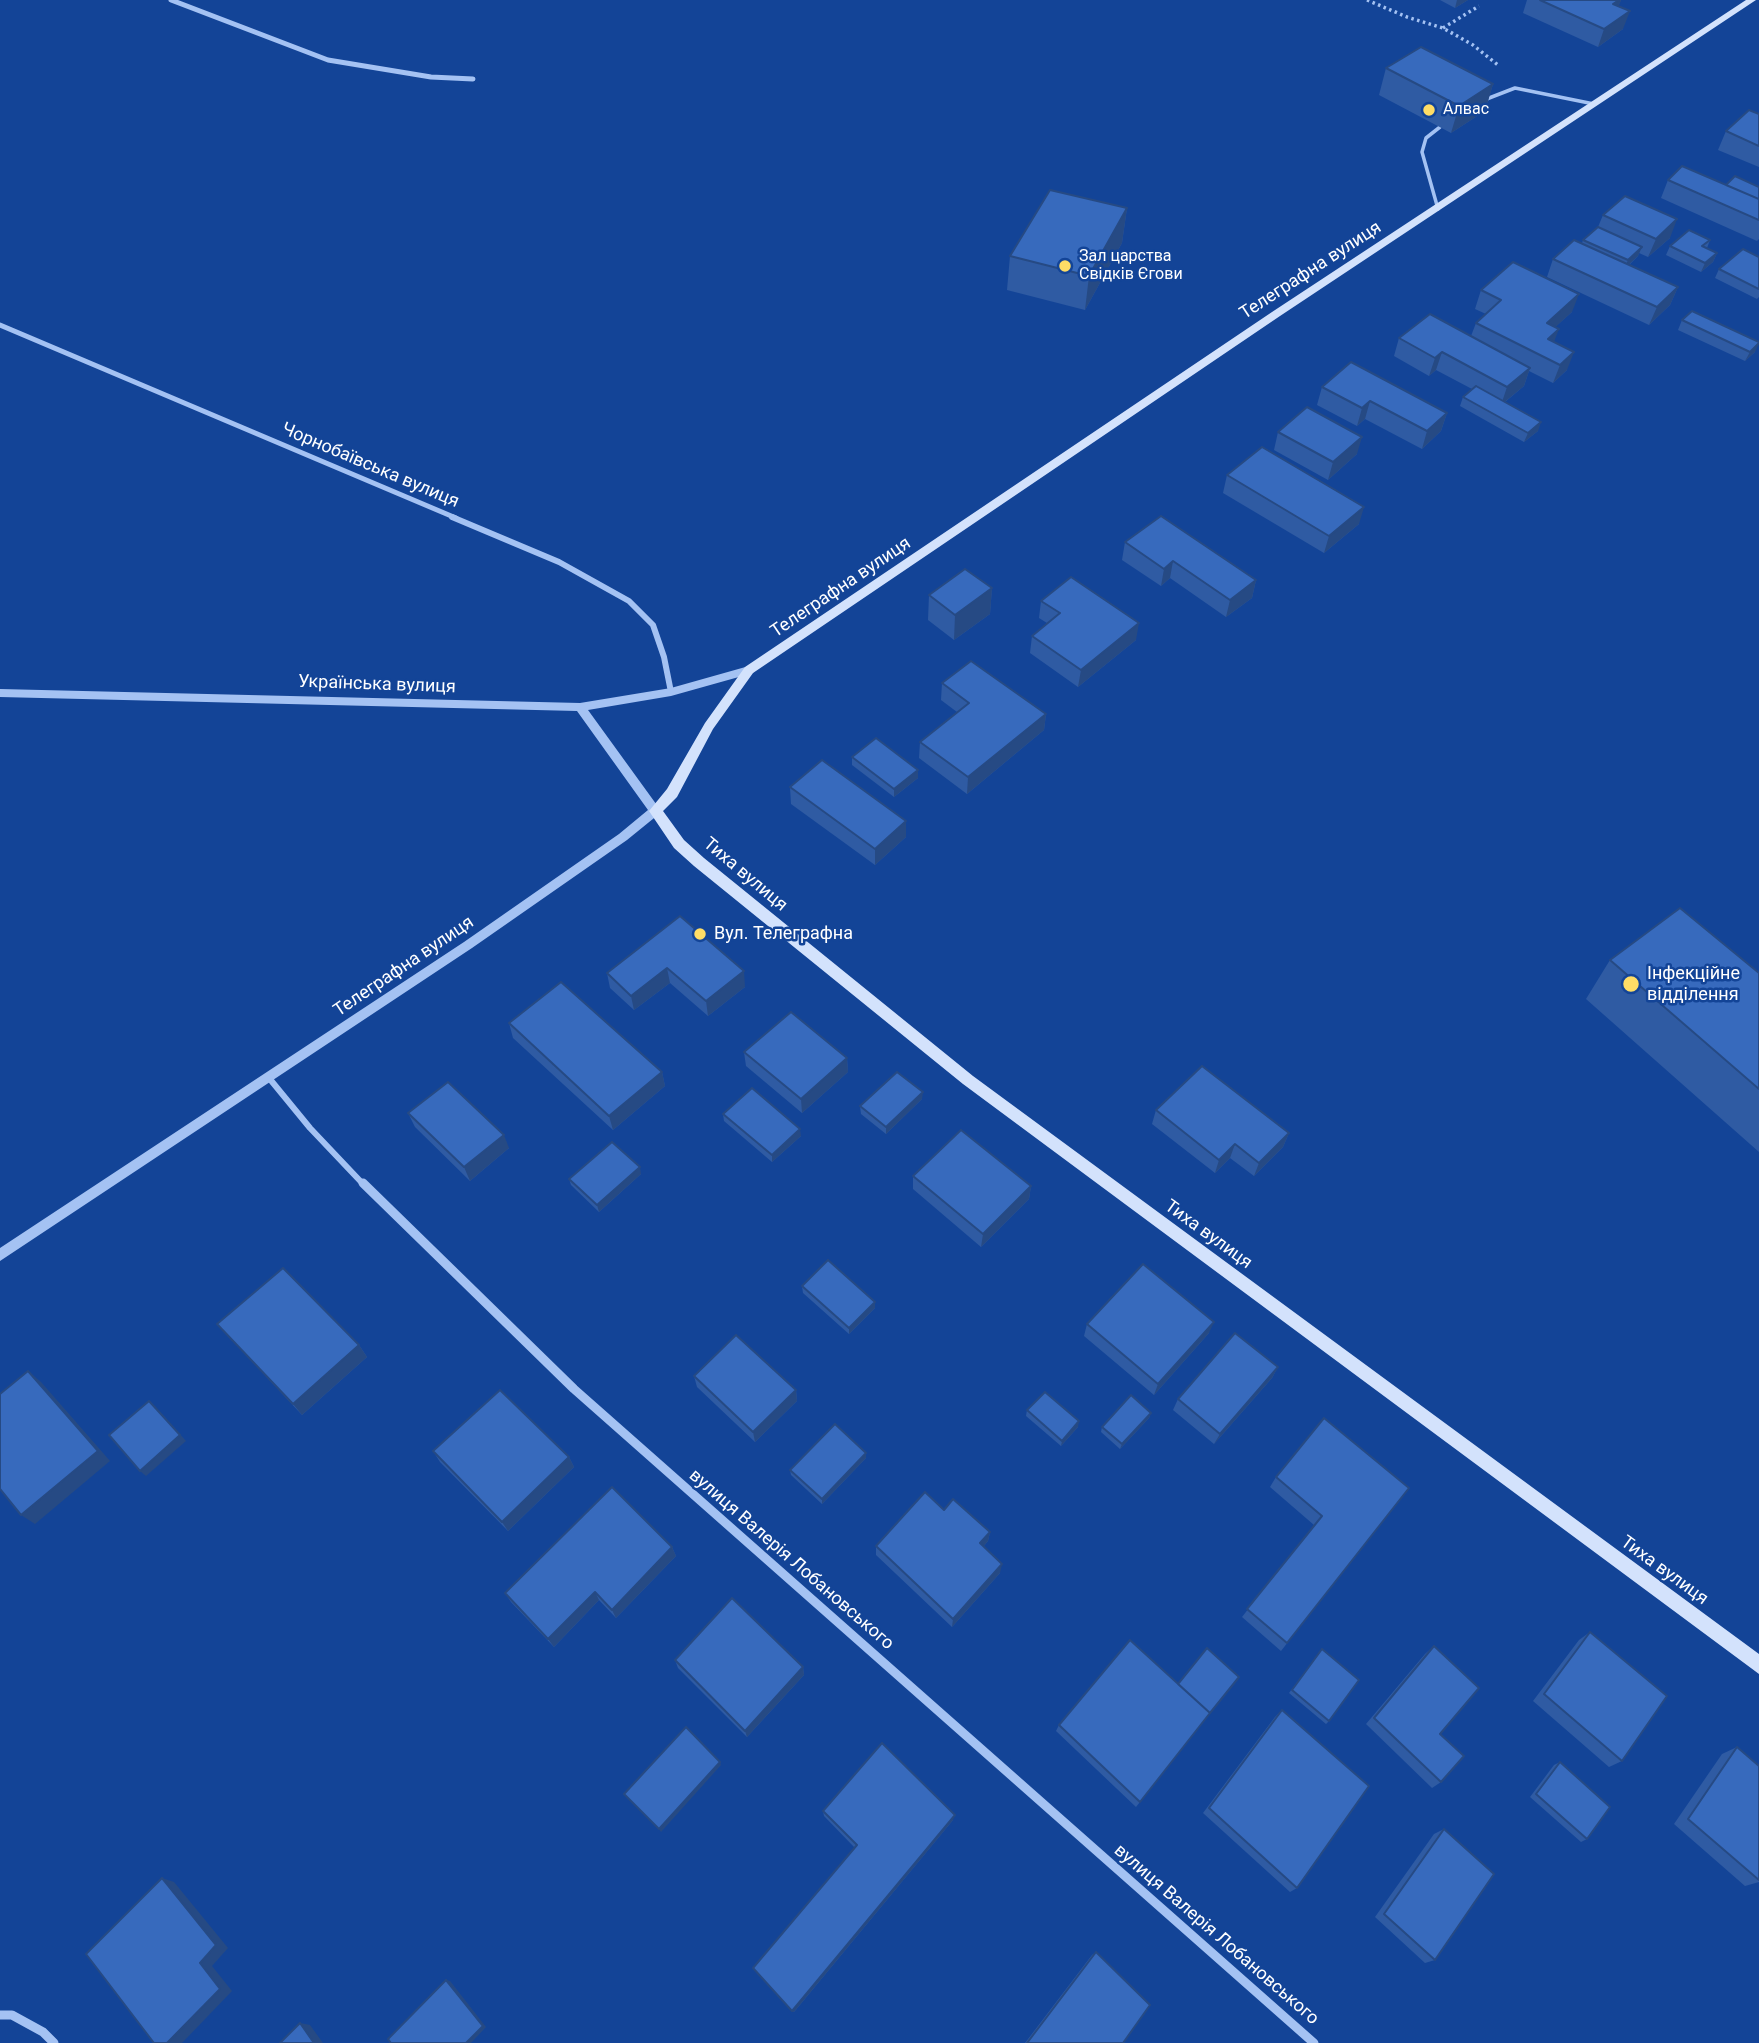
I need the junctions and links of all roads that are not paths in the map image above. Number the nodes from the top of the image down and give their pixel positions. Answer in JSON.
{"nodes":[{"id":1,"x":171,"y":0,"type":"edge"},
{"id":2,"x":1752,"y":0,"type":"edge"},
{"id":3,"x":472,"y":79,"type":"dead end"},
{"id":4,"x":1594,"y":104,"type":"junction"},
{"id":5,"x":1476,"y":106,"type":"edge"},
{"id":6,"x":1440,"y":127,"type":"edge"},
{"id":7,"x":1438,"y":209,"type":"junction"},
{"id":8,"x":0,"y":325,"type":"edge"},
{"id":9,"x":749,"y":670,"type":"junction"},
{"id":10,"x":671,"y":692,"type":"junction"},
{"id":11,"x":0,"y":693,"type":"edge"},
{"id":12,"x":580,"y":707,"type":"junction"},
{"id":13,"x":655,"y":811,"type":"junction"},
{"id":14,"x":269,"y":1078,"type":"junction"},
{"id":15,"x":0,"y":1255,"type":"edge"},
{"id":16,"x":1759,"y":1665,"type":"edge"},
{"id":17,"x":0,"y":2015,"type":"edge"},
{"id":18,"x":54,"y":2043,"type":"edge"},
{"id":19,"x":1314,"y":2043,"type":"edge"}],
"edges":[{"from":1,"to":3,"type":"street"},
{"from":2,"to":4,"type":"main road","name":"Телеграфна вулиця"},
{"from":4,"to":5,"type":"lane"},
{"from":4,"to":7,"type":"main road","name":"Телеграфна вулиця"},
{"from":6,"to":7,"type":"lane"},
{"from":7,"to":9,"type":"main road","name":"Телеграфна вулиця"},
{"from":8,"to":10,"type":"street","name":"Чорнобаївська вулиця"},
{"from":9,"to":10,"type":"street","name":"Українська вулиця"},
{"from":9,"to":13,"type":"main road","name":"Телеграфна вулиця"},
{"from":10,"to":12,"type":"street","name":"Українська вулиця"},
{"from":11,"to":12,"type":"street","name":"Українська вулиця"},
{"from":12,"to":13,"type":"street"},
{"from":13,"to":14,"type":"street","name":"Телеграфна вулиця"},
{"from":13,"to":16,"type":"main road","name":"Тиха вулиця"},
{"from":14,"to":15,"type":"street","name":"Телеграфна вулиця"},
{"from":14,"to":19,"type":"street","name":"вулиця Валерія Лобановського"},
{"from":17,"to":18,"type":"street"}]}
